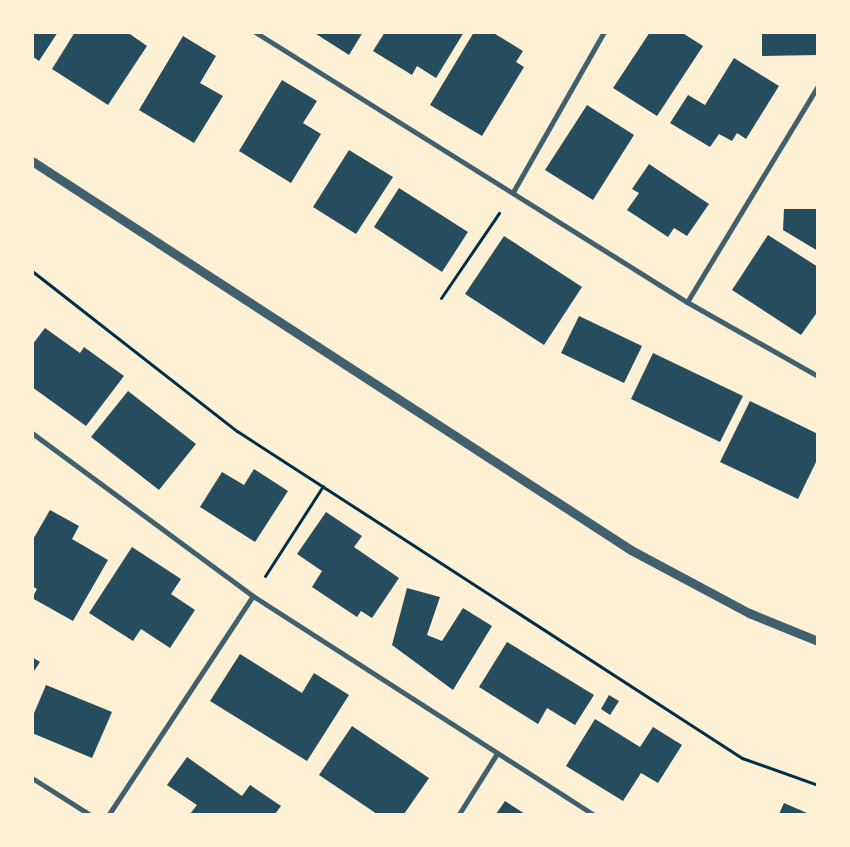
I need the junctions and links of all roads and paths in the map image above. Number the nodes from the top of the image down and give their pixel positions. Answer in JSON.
{"nodes":[{"id":1,"x":604,"y":32,"type":"edge"},
{"id":2,"x":258,"y":33,"type":"edge"},
{"id":3,"x":818,"y":86,"type":"edge"},
{"id":4,"x":32,"y":161,"type":"edge"},
{"id":5,"x":513,"y":192,"type":"junction"},
{"id":6,"x":32,"y":272,"type":"edge"},
{"id":7,"x":442,"y":298,"type":"dead end"},
{"id":8,"x":688,"y":302,"type":"junction"},
{"id":9,"x":818,"y":376,"type":"edge"},
{"id":10,"x":32,"y":433,"type":"edge"},
{"id":11,"x":323,"y":486,"type":"junction"},
{"id":12,"x":253,"y":596,"type":"junction"},
{"id":13,"x":818,"y":641,"type":"edge"},
{"id":14,"x":496,"y":755,"type":"junction"},
{"id":15,"x":32,"y":778,"type":"edge"},
{"id":16,"x":818,"y":786,"type":"edge"},
{"id":17,"x":89,"y":814,"type":"edge"},
{"id":18,"x":109,"y":814,"type":"edge"},
{"id":19,"x":459,"y":814,"type":"edge"},
{"id":20,"x":592,"y":814,"type":"edge"}],
"edges":[{"from":1,"to":5,"type":"street"},
{"from":2,"to":5,"type":"street"},
{"from":3,"to":8,"type":"street"},
{"from":4,"to":13,"type":"street"},
{"from":5,"to":7,"type":"path"},
{"from":5,"to":8,"type":"street"},
{"from":6,"to":11,"type":"path"},
{"from":8,"to":9,"type":"street"},
{"from":10,"to":12,"type":"street"},
{"from":11,"to":12,"type":"path"},
{"from":11,"to":16,"type":"path"},
{"from":12,"to":14,"type":"street"},
{"from":12,"to":18,"type":"street"},
{"from":14,"to":19,"type":"street"},
{"from":14,"to":20,"type":"street"},
{"from":15,"to":17,"type":"street"}]}
